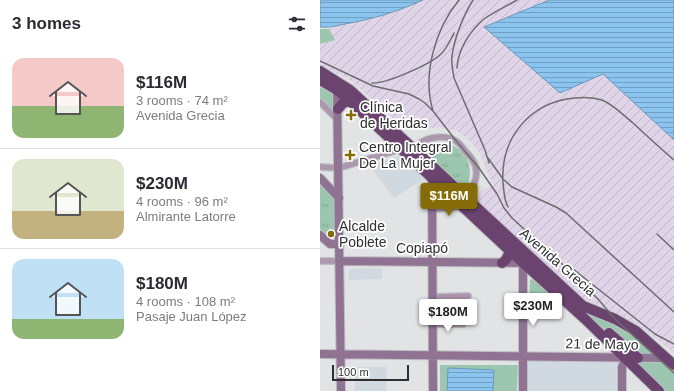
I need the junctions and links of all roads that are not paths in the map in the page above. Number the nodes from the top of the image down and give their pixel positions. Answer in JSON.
{"nodes":[{"id":1,"x":320,"y":71,"type":"edge"},
{"id":2,"x":320,"y":80,"type":"edge"},
{"id":3,"x":337,"y":85,"type":"junction"},
{"id":4,"x":350,"y":101,"type":"junction"},
{"id":5,"x":320,"y":102,"type":"edge"},
{"id":6,"x":338,"y":110,"type":"junction"},
{"id":7,"x":338,"y":121,"type":"junction"},
{"id":8,"x":401,"y":150,"type":"junction"},
{"id":9,"x":415,"y":150,"type":"junction"},
{"id":10,"x":413,"y":160,"type":"junction"},
{"id":11,"x":320,"y":167,"type":"edge"},
{"id":12,"x":339,"y":168,"type":"junction"},
{"id":13,"x":320,"y":178,"type":"edge"},
{"id":14,"x":432,"y":178,"type":"junction"},
{"id":15,"x":339,"y":198,"type":"junction"},
{"id":16,"x":461,"y":201,"type":"junction"},
{"id":17,"x":433,"y":209,"type":"junction"},
{"id":18,"x":320,"y":235,"type":"edge"},
{"id":19,"x":340,"y":244,"type":"junction"},
{"id":20,"x":509,"y":250,"type":"junction"},
{"id":21,"x":524,"y":251,"type":"junction"},
{"id":22,"x":320,"y":261,"type":"edge"},
{"id":23,"x":340,"y":261,"type":"junction"},
{"id":24,"x":433,"y":261,"type":"junction"},
{"id":25,"x":502,"y":263,"type":"junction"},
{"id":26,"x":523,"y":263,"type":"junction"},
{"id":27,"x":542,"y":267,"type":"junction"},
{"id":28,"x":468,"y":296,"type":"dead end"},
{"id":29,"x":433,"y":297,"type":"junction"},
{"id":30,"x":433,"y":324,"type":"junction"},
{"id":31,"x":463,"y":324,"type":"dead end"},
{"id":32,"x":594,"y":327,"type":"junction"},
{"id":33,"x":320,"y":354,"type":"edge"},
{"id":34,"x":341,"y":354,"type":"junction"},
{"id":35,"x":433,"y":355,"type":"junction"},
{"id":36,"x":523,"y":356,"type":"junction"},
{"id":37,"x":626,"y":358,"type":"junction"},
{"id":38,"x":638,"y":358,"type":"junction"},
{"id":39,"x":672,"y":360,"type":"edge"},
{"id":40,"x":341,"y":391,"type":"edge"},
{"id":41,"x":433,"y":391,"type":"edge"},
{"id":42,"x":523,"y":391,"type":"edge"},
{"id":43,"x":622,"y":391,"type":"edge"},
{"id":44,"x":659,"y":391,"type":"edge"}],
"edges":[{"from":1,"to":3,"type":"highway","name":"Avenida Grecia"},
{"from":2,"to":3,"type":"highway","name":"Avenida Grecia"},
{"from":3,"to":4,"type":"highway","name":"Avenida Grecia"},
{"from":3,"to":6,"type":"main road"},
{"from":3,"to":9,"type":"highway","name":"Avenida Grecia"},
{"from":4,"to":6,"type":"highway"},
{"from":4,"to":8,"type":"highway","name":"Avenida Grecia"},
{"from":5,"to":7,"type":"street"},
{"from":6,"to":7,"type":"main road"},
{"from":7,"to":12,"type":"main road"},
{"from":8,"to":10,"type":"highway","name":"Avenida Grecia"},
{"from":8,"to":12,"type":"street"},
{"from":9,"to":10,"type":"street"},
{"from":9,"to":16,"type":"highway","name":"Avenida Grecia"},
{"from":9,"to":16,"type":"street"},
{"from":10,"to":14,"type":"highway","name":"Avenida Grecia"},
{"from":11,"to":12,"type":"street"},
{"from":12,"to":15,"type":"main road"},
{"from":13,"to":15,"type":"main road"},
{"from":14,"to":16,"type":"highway","name":"Avenida Grecia"},
{"from":14,"to":17,"type":"main road"},
{"from":15,"to":19,"type":"main road"},
{"from":16,"to":17,"type":"street"},
{"from":16,"to":20,"type":"highway","name":"Avenida Grecia"},
{"from":16,"to":21,"type":"highway","name":"Avenida Grecia"},
{"from":17,"to":24,"type":"main road"},
{"from":18,"to":19,"type":"main road"},
{"from":19,"to":23,"type":"main road"},
{"from":20,"to":25,"type":"highway"},
{"from":20,"to":26,"type":"highway","name":"Avenida Grecia"},
{"from":21,"to":26,"type":"highway"},
{"from":21,"to":27,"type":"highway","name":"Avenida Grecia"},
{"from":22,"to":23,"type":"street","name":"Copiapó"},
{"from":23,"to":24,"type":"main road","name":"Copiapó"},
{"from":23,"to":34,"type":"main road"},
{"from":24,"to":25,"type":"main road","name":"Copiapó"},
{"from":24,"to":29,"type":"main road"},
{"from":25,"to":26,"type":"main road","name":"Copiapó"},
{"from":26,"to":27,"type":"highway"},
{"from":26,"to":32,"type":"highway","name":"Avenida Grecia"},
{"from":26,"to":36,"type":"main road"},
{"from":27,"to":39,"type":"highway","name":"Avenida Grecia"},
{"from":28,"to":29,"type":"street"},
{"from":29,"to":30,"type":"main road"},
{"from":30,"to":31,"type":"street"},
{"from":30,"to":35,"type":"main road"},
{"from":32,"to":37,"type":"highway","name":"Avenida Grecia"},
{"from":32,"to":38,"type":"highway"},
{"from":33,"to":34,"type":"main road","name":"21 de Mayo"},
{"from":34,"to":35,"type":"main road","name":"21 de Mayo"},
{"from":34,"to":40,"type":"main road"},
{"from":35,"to":36,"type":"main road","name":"21 de Mayo"},
{"from":35,"to":41,"type":"main road"},
{"from":36,"to":37,"type":"main road","name":"21 de Mayo"},
{"from":36,"to":42,"type":"main road"},
{"from":37,"to":38,"type":"main road","name":"21 de Mayo"},
{"from":37,"to":43,"type":"main road"},
{"from":37,"to":44,"type":"highway","name":"Avenida Grecia"},
{"from":38,"to":39,"type":"main road","name":"21 de Mayo"}]}
